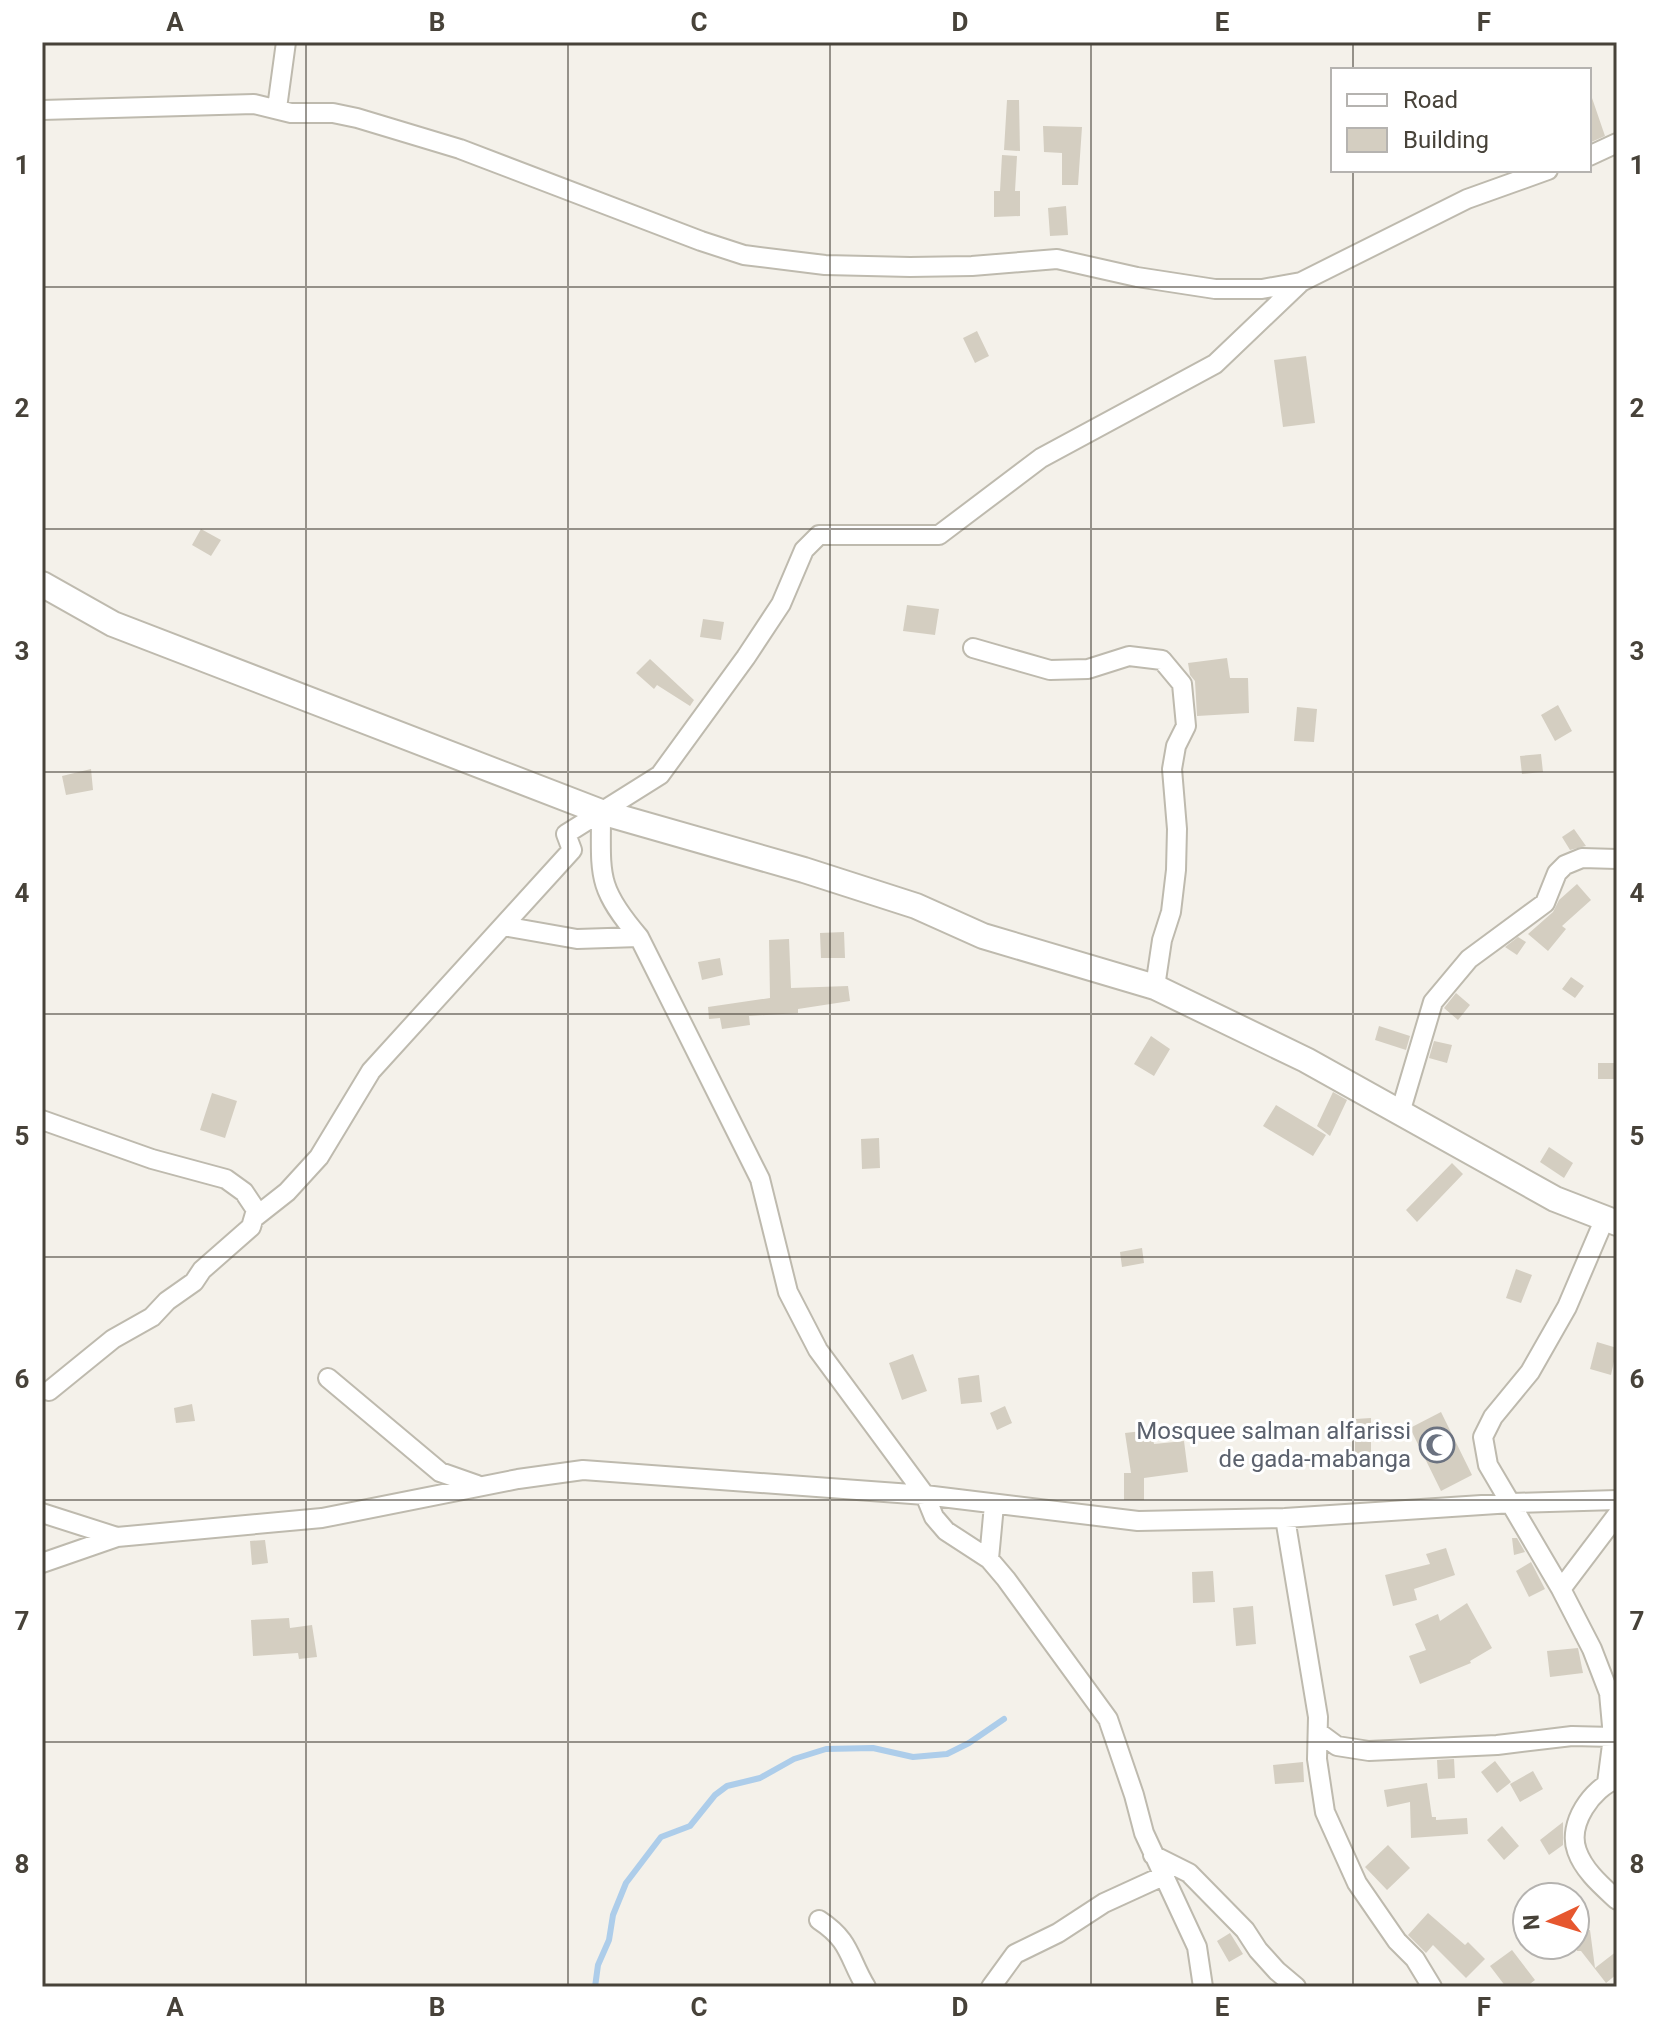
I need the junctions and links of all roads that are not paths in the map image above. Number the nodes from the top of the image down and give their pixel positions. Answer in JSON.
{"nodes":[{"id":1,"x":286,"y":42,"type":"edge"},
{"id":2,"x":277,"y":108,"type":"junction"},
{"id":3,"x":42,"y":110,"type":"edge"},
{"id":4,"x":1617,"y":143,"type":"edge"},
{"id":5,"x":1591,"y":155,"type":"edge"},
{"id":6,"x":1542,"y":172,"type":"edge"},
{"id":7,"x":1301,"y":282,"type":"junction"},
{"id":8,"x":42,"y":584,"type":"edge"},
{"id":9,"x":973,"y":648,"type":"dead end"},
{"id":10,"x":601,"y":812,"type":"junction"},
{"id":11,"x":1617,"y":859,"type":"edge"},
{"id":12,"x":503,"y":926,"type":"junction"},
{"id":13,"x":639,"y":937,"type":"junction"},
{"id":14,"x":1155,"y":987,"type":"junction"},
{"id":15,"x":1400,"y":1113,"type":"junction"},
{"id":16,"x":42,"y":1120,"type":"edge"},
{"id":17,"x":254,"y":1218,"type":"junction"},
{"id":18,"x":1611,"y":1221,"type":"edge"},
{"id":19,"x":328,"y":1378,"type":"dead end"},
{"id":20,"x":49,"y":1391,"type":"dead end"},
{"id":21,"x":480,"y":1486,"type":"junction"},
{"id":22,"x":925,"y":1495,"type":"junction"},
{"id":23,"x":1617,"y":1500,"type":"edge"},
{"id":24,"x":1512,"y":1503,"type":"junction"},
{"id":25,"x":994,"y":1505,"type":"junction"},
{"id":26,"x":42,"y":1513,"type":"edge"},
{"id":27,"x":1617,"y":1515,"type":"edge"},
{"id":28,"x":1285,"y":1518,"type":"junction"},
{"id":29,"x":117,"y":1537,"type":"junction"},
{"id":30,"x":989,"y":1559,"type":"junction"},
{"id":31,"x":42,"y":1563,"type":"edge"},
{"id":32,"x":1561,"y":1589,"type":"junction"},
{"id":33,"x":1318,"y":1732,"type":"junction"},
{"id":34,"x":1613,"y":1737,"type":"junction"},
{"id":35,"x":1612,"y":1781,"type":"edge"},
{"id":36,"x":1153,"y":1855,"type":"junction"},
{"id":37,"x":1163,"y":1876,"type":"junction"},
{"id":38,"x":1617,"y":1900,"type":"edge"},
{"id":39,"x":819,"y":1920,"type":"dead end"},
{"id":40,"x":866,"y":1987,"type":"edge"},
{"id":41,"x":991,"y":1987,"type":"edge"},
{"id":42,"x":1203,"y":1987,"type":"edge"},
{"id":43,"x":1296,"y":1987,"type":"edge"},
{"id":44,"x":1432,"y":1987,"type":"edge"}],
"edges":[{"from":1,"to":2,"type":"street"},
{"from":2,"to":3,"type":"street"},
{"from":2,"to":7,"type":"street"},
{"from":4,"to":5,"type":"street"},
{"from":6,"to":7,"type":"street"},
{"from":7,"to":10,"type":"street"},
{"from":8,"to":10,"type":"street"},
{"from":9,"to":14,"type":"street"},
{"from":10,"to":12,"type":"street"},
{"from":10,"to":13,"type":"street"},
{"from":10,"to":14,"type":"street"},
{"from":11,"to":15,"type":"street"},
{"from":12,"to":13,"type":"street"},
{"from":12,"to":17,"type":"street"},
{"from":13,"to":22,"type":"street"},
{"from":14,"to":15,"type":"street"},
{"from":15,"to":18,"type":"street"},
{"from":16,"to":17,"type":"street"},
{"from":17,"to":20,"type":"street"},
{"from":18,"to":24,"type":"street"},
{"from":19,"to":21,"type":"street"},
{"from":21,"to":22,"type":"street"},
{"from":21,"to":29,"type":"street"},
{"from":22,"to":25,"type":"street"},
{"from":22,"to":30,"type":"street"},
{"from":23,"to":24,"type":"street"},
{"from":24,"to":28,"type":"street"},
{"from":24,"to":32,"type":"street"},
{"from":25,"to":28,"type":"street"},
{"from":25,"to":30,"type":"street"},
{"from":26,"to":29,"type":"street"},
{"from":27,"to":32,"type":"street"},
{"from":28,"to":33,"type":"street"},
{"from":29,"to":31,"type":"street"},
{"from":30,"to":36,"type":"street"},
{"from":32,"to":34,"type":"street"},
{"from":33,"to":34,"type":"street"},
{"from":33,"to":44,"type":"street"},
{"from":34,"to":35,"type":"street"},
{"from":35,"to":38,"type":"street"},
{"from":36,"to":37,"type":"street"},
{"from":36,"to":43,"type":"street"},
{"from":37,"to":41,"type":"street"},
{"from":37,"to":42,"type":"street"},
{"from":39,"to":40,"type":"street"}]}
